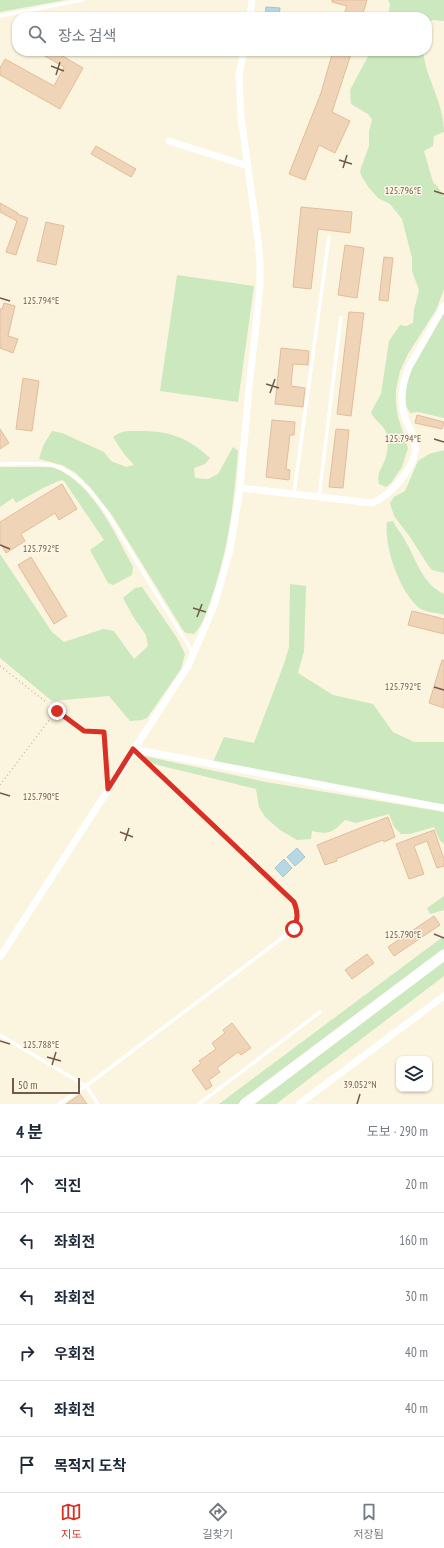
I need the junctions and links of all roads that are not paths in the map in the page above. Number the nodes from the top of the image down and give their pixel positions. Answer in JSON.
{"nodes":[{"id":1,"x":83,"y":0,"type":"edge"},
{"id":2,"x":252,"y":0,"type":"edge"},
{"id":3,"x":21,"y":12,"type":"edge"},
{"id":4,"x":251,"y":12,"type":"edge"},
{"id":5,"x":12,"y":14,"type":"edge"},
{"id":6,"x":0,"y":16,"type":"edge"},
{"id":7,"x":243,"y":56,"type":"edge"},
{"id":8,"x":169,"y":141,"type":"dead end"},
{"id":9,"x":248,"y":166,"type":"junction"},
{"id":10,"x":329,"y":237,"type":"dead end"},
{"id":11,"x":444,"y":306,"type":"edge"},
{"id":12,"x":341,"y":317,"type":"dead end"},
{"id":13,"x":0,"y":464,"type":"edge"},
{"id":14,"x":240,"y":488,"type":"junction"},
{"id":15,"x":294,"y":494,"type":"junction"},
{"id":16,"x":319,"y":497,"type":"junction"},
{"id":17,"x":194,"y":653,"type":"junction"},
{"id":18,"x":50,"y":705,"type":"road end"},
{"id":19,"x":133,"y":749,"type":"junction"},
{"id":20,"x":108,"y":789,"type":"junction"},
{"id":21,"x":444,"y":808,"type":"edge"},
{"id":22,"x":444,"y":955,"type":"edge"},
{"id":23,"x":0,"y":957,"type":"edge"},
{"id":24,"x":444,"y":996,"type":"edge"},
{"id":25,"x":320,"y":1012,"type":"dead end"},
{"id":26,"x":0,"y":1035,"type":"edge"},
{"id":27,"x":86,"y":1086,"type":"junction"},
{"id":28,"x":59,"y":1104,"type":"edge"},
{"id":29,"x":98,"y":1104,"type":"edge"},
{"id":30,"x":199,"y":1104,"type":"edge"},
{"id":31,"x":244,"y":1104,"type":"edge"},
{"id":32,"x":299,"y":1104,"type":"edge"}],
"edges":[{"from":1,"to":3,"type":"lane"},
{"from":2,"to":4,"type":"street"},
{"from":5,"to":6,"type":"lane"},
{"from":7,"to":9,"type":"street"},
{"from":8,"to":9,"type":"street"},
{"from":9,"to":14,"type":"street"},
{"from":10,"to":15,"type":"lane"},
{"from":11,"to":16,"type":"street"},
{"from":12,"to":16,"type":"lane"},
{"from":13,"to":17,"type":"lane"},
{"from":14,"to":15,"type":"street"},
{"from":14,"to":17,"type":"street"},
{"from":15,"to":16,"type":"street"},
{"from":17,"to":19,"type":"street"},
{"from":18,"to":20,"type":"lane"},
{"from":19,"to":20,"type":"street"},
{"from":19,"to":21,"type":"street"},
{"from":19,"to":27,"type":"lane"},
{"from":20,"to":23,"type":"street"},
{"from":22,"to":31,"type":"street"},
{"from":24,"to":32,"type":"street"},
{"from":25,"to":30,"type":"lane"},
{"from":26,"to":27,"type":"lane"},
{"from":27,"to":28,"type":"lane"},
{"from":27,"to":29,"type":"lane"}]}
